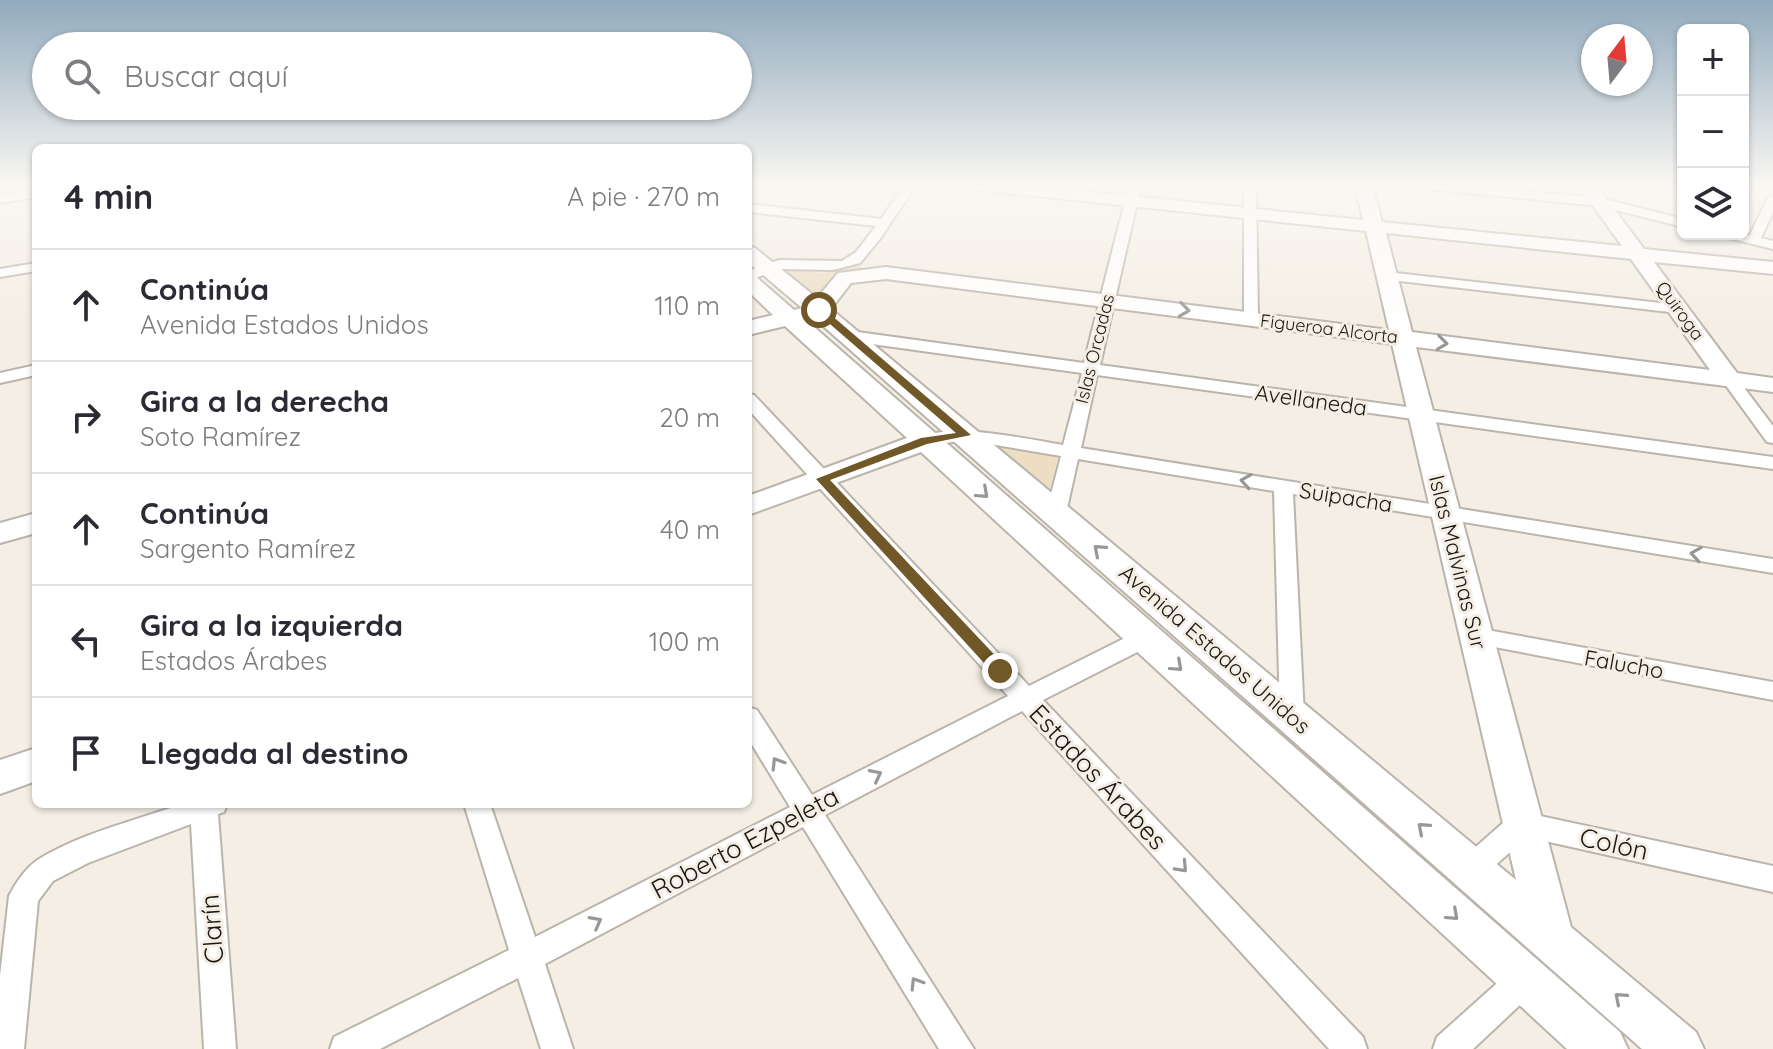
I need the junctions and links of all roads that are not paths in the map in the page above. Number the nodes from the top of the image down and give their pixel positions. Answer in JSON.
{"nodes":[{"id":1,"x":875,"y":234,"type":"edge"},
{"id":2,"x":1123,"y":234,"type":"edge"},
{"id":3,"x":1250,"y":234,"type":"edge"},
{"id":4,"x":1377,"y":234,"type":"edge"},
{"id":5,"x":1452,"y":234,"type":"edge"},
{"id":6,"x":1624,"y":234,"type":"edge"},
{"id":7,"x":1757,"y":234,"type":"edge"},
{"id":8,"x":1749,"y":239,"type":"edge"},
{"id":9,"x":1754,"y":240,"type":"junction"},
{"id":10,"x":1773,"y":245,"type":"edge"},
{"id":11,"x":1638,"y":253,"type":"junction"},
{"id":12,"x":859,"y":257,"type":"junction"},
{"id":13,"x":32,"y":268,"type":"edge"},
{"id":14,"x":1773,"y":268,"type":"edge"},
{"id":15,"x":0,"y":273,"type":"edge"},
{"id":16,"x":886,"y":273,"type":"junction"},
{"id":17,"x":754,"y":275,"type":"edge"},
{"id":18,"x":1387,"y":276,"type":"junction"},
{"id":19,"x":1107,"y":300,"type":"junction"},
{"id":20,"x":1678,"y":309,"type":"junction"},
{"id":21,"x":804,"y":313,"type":"junction"},
{"id":22,"x":1251,"y":319,"type":"junction"},
{"id":23,"x":752,"y":327,"type":"edge"},
{"id":24,"x":850,"y":336,"type":"junction"},
{"id":25,"x":1402,"y":338,"type":"junction"},
{"id":26,"x":1090,"y":369,"type":"junction"},
{"id":27,"x":32,"y":371,"type":"edge"},
{"id":28,"x":0,"y":378,"type":"edge"},
{"id":29,"x":1730,"y":380,"type":"junction"},
{"id":30,"x":1773,"y":385,"type":"edge"},
{"id":31,"x":752,"y":403,"type":"edge"},
{"id":32,"x":1421,"y":415,"type":"junction"},
{"id":33,"x":966,"y":435,"type":"junction"},
{"id":34,"x":1773,"y":438,"type":"edge"},
{"id":35,"x":925,"y":441,"type":"junction"},
{"id":36,"x":1070,"y":453,"type":"junction"},
{"id":37,"x":1773,"y":463,"type":"edge"},
{"id":38,"x":822,"y":479,"type":"junction"},
{"id":39,"x":1283,"y":487,"type":"junction"},
{"id":40,"x":752,"y":505,"type":"edge"},
{"id":41,"x":1056,"y":513,"type":"junction"},
{"id":42,"x":1445,"y":513,"type":"junction"},
{"id":43,"x":32,"y":524,"type":"edge"},
{"id":44,"x":0,"y":533,"type":"edge"},
{"id":45,"x":1773,"y":566,"type":"edge"},
{"id":46,"x":1476,"y":636,"type":"junction"},
{"id":47,"x":1145,"y":638,"type":"junction"},
{"id":48,"x":1773,"y":691,"type":"edge"},
{"id":49,"x":1026,"y":698,"type":"junction"},
{"id":50,"x":1292,"y":716,"type":"junction"},
{"id":51,"x":752,"y":723,"type":"edge"},
{"id":52,"x":32,"y":765,"type":"edge"},
{"id":53,"x":0,"y":777,"type":"edge"},
{"id":54,"x":204,"y":808,"type":"edge"},
{"id":55,"x":209,"y":808,"type":"edge"},
{"id":56,"x":478,"y":808,"type":"edge"},
{"id":57,"x":807,"y":810,"type":"junction"},
{"id":58,"x":1522,"y":824,"type":"junction"},
{"id":59,"x":1471,"y":869,"type":"junction"},
{"id":60,"x":1773,"y":879,"type":"edge"},
{"id":61,"x":1552,"y":940,"type":"junction"},
{"id":62,"x":527,"y":959,"type":"junction"},
{"id":63,"x":1525,"y":979,"type":"junction"},
{"id":64,"x":8,"y":1049,"type":"edge"},
{"id":65,"x":220,"y":1049,"type":"edge"},
{"id":66,"x":346,"y":1049,"type":"edge"},
{"id":67,"x":557,"y":1049,"type":"edge"},
{"id":68,"x":958,"y":1049,"type":"edge"},
{"id":69,"x":1351,"y":1049,"type":"edge"},
{"id":70,"x":1449,"y":1049,"type":"edge"},
{"id":71,"x":1603,"y":1049,"type":"edge"},
{"id":72,"x":1679,"y":1049,"type":"edge"}],
"edges":[{"from":1,"to":12,"type":"street"},
{"from":2,"to":19,"type":"street","name":"Islas Orcadas"},
{"from":3,"to":22,"type":"street"},
{"from":4,"to":18,"type":"street","name":"Islas Malvinas Sur"},
{"from":5,"to":11,"type":"street"},
{"from":6,"to":11,"type":"street","name":"Quiroga"},
{"from":7,"to":9,"type":"street"},
{"from":8,"to":9,"type":"street"},
{"from":9,"to":10,"type":"street"},
{"from":11,"to":14,"type":"street"},
{"from":11,"to":20,"type":"street","name":"Quiroga"},
{"from":12,"to":16,"type":"street"},
{"from":12,"to":17,"type":"street"},
{"from":13,"to":15,"type":"street"},
{"from":16,"to":19,"type":"street","name":"Figueroa Alcorta"},
{"from":16,"to":21,"type":"street","name":"Figueroa Alcorta"},
{"from":17,"to":21,"type":"street","name":"Avenida Estados Unidos"},
{"from":18,"to":20,"type":"street"},
{"from":18,"to":25,"type":"street","name":"Islas Malvinas Sur"},
{"from":19,"to":22,"type":"street","name":"Figueroa Alcorta","one_way":true},
{"from":19,"to":26,"type":"street","name":"Islas Orcadas"},
{"from":20,"to":29,"type":"street","name":"Quiroga"},
{"from":21,"to":23,"type":"street"},
{"from":21,"to":24,"type":"street","name":"Avenida Estados Unidos"},
{"from":21,"to":35,"type":"street","name":"Avenida Estados Unidos"},
{"from":22,"to":25,"type":"street","name":"Figueroa Alcorta"},
{"from":24,"to":26,"type":"street","name":"Avellaneda"},
{"from":24,"to":33,"type":"street","name":"Avenida Estados Unidos"},
{"from":25,"to":29,"type":"street","name":"Figueroa Alcorta","one_way":true},
{"from":25,"to":32,"type":"street","name":"Islas Malvinas Sur"},
{"from":26,"to":32,"type":"street","name":"Avellaneda"},
{"from":26,"to":36,"type":"street","name":"Islas Orcadas"},
{"from":27,"to":28,"type":"street"},
{"from":29,"to":30,"type":"street","name":"Figueroa Alcorta"},
{"from":29,"to":34,"type":"street","name":"Quiroga"},
{"from":31,"to":38,"type":"street","name":"Estados Árabes"},
{"from":32,"to":37,"type":"street","name":"Avellaneda"},
{"from":32,"to":42,"type":"street","name":"Islas Malvinas Sur"},
{"from":33,"to":35,"type":"street","name":"Suipacha"},
{"from":33,"to":36,"type":"street","name":"Suipacha"},
{"from":33,"to":41,"type":"street","name":"Avenida Estados Unidos"},
{"from":35,"to":38,"type":"street"},
{"from":35,"to":47,"type":"street","name":"Avenida Estados Unidos","one_way":true},
{"from":39,"to":36,"type":"street","name":"Suipacha","one_way":true},
{"from":36,"to":41,"type":"street","name":"Islas Orcadas"},
{"from":38,"to":40,"type":"street"},
{"from":38,"to":49,"type":"street","name":"Estados Árabes"},
{"from":39,"to":42,"type":"street","name":"Suipacha"},
{"from":39,"to":50,"type":"street"},
{"from":50,"to":41,"type":"street","name":"Avenida Estados Unidos","one_way":true},
{"from":45,"to":42,"type":"street","name":"Suipacha","one_way":true},
{"from":42,"to":46,"type":"street","name":"Islas Malvinas Sur"},
{"from":43,"to":44,"type":"street"},
{"from":46,"to":48,"type":"street","name":"Falucho"},
{"from":46,"to":58,"type":"street","name":"Islas Malvinas Sur"},
{"from":47,"to":49,"type":"street","name":"Roberto Ezpeleta"},
{"from":47,"to":63,"type":"street","name":"Avenida Estados Unidos","one_way":true},
{"from":57,"to":49,"type":"street","name":"Roberto Ezpeleta","one_way":true},
{"from":49,"to":69,"type":"street","name":"Estados Árabes","one_way":true},
{"from":59,"to":50,"type":"street","name":"Avenida Estados Unidos","one_way":true},
{"from":57,"to":51,"type":"street","one_way":true},
{"from":52,"to":53,"type":"street"},
{"from":54,"to":64,"type":"street"},
{"from":55,"to":65,"type":"street","name":"Clarín"},
{"from":56,"to":62,"type":"street"},
{"from":62,"to":57,"type":"street","name":"Roberto Ezpeleta","one_way":true},
{"from":68,"to":57,"type":"street","one_way":true},
{"from":58,"to":59,"type":"street"},
{"from":58,"to":60,"type":"street","name":"Colón"},
{"from":58,"to":61,"type":"street","name":"Islas Malvinas Sur"},
{"from":59,"to":61,"type":"street","name":"Avenida Estados Unidos"},
{"from":72,"to":61,"type":"street","name":"Avenida Estados Unidos","one_way":true},
{"from":62,"to":66,"type":"street","name":"Roberto Ezpeleta"},
{"from":62,"to":67,"type":"street"},
{"from":63,"to":70,"type":"street"},
{"from":63,"to":71,"type":"street","name":"Avenida Estados Unidos"}]}
